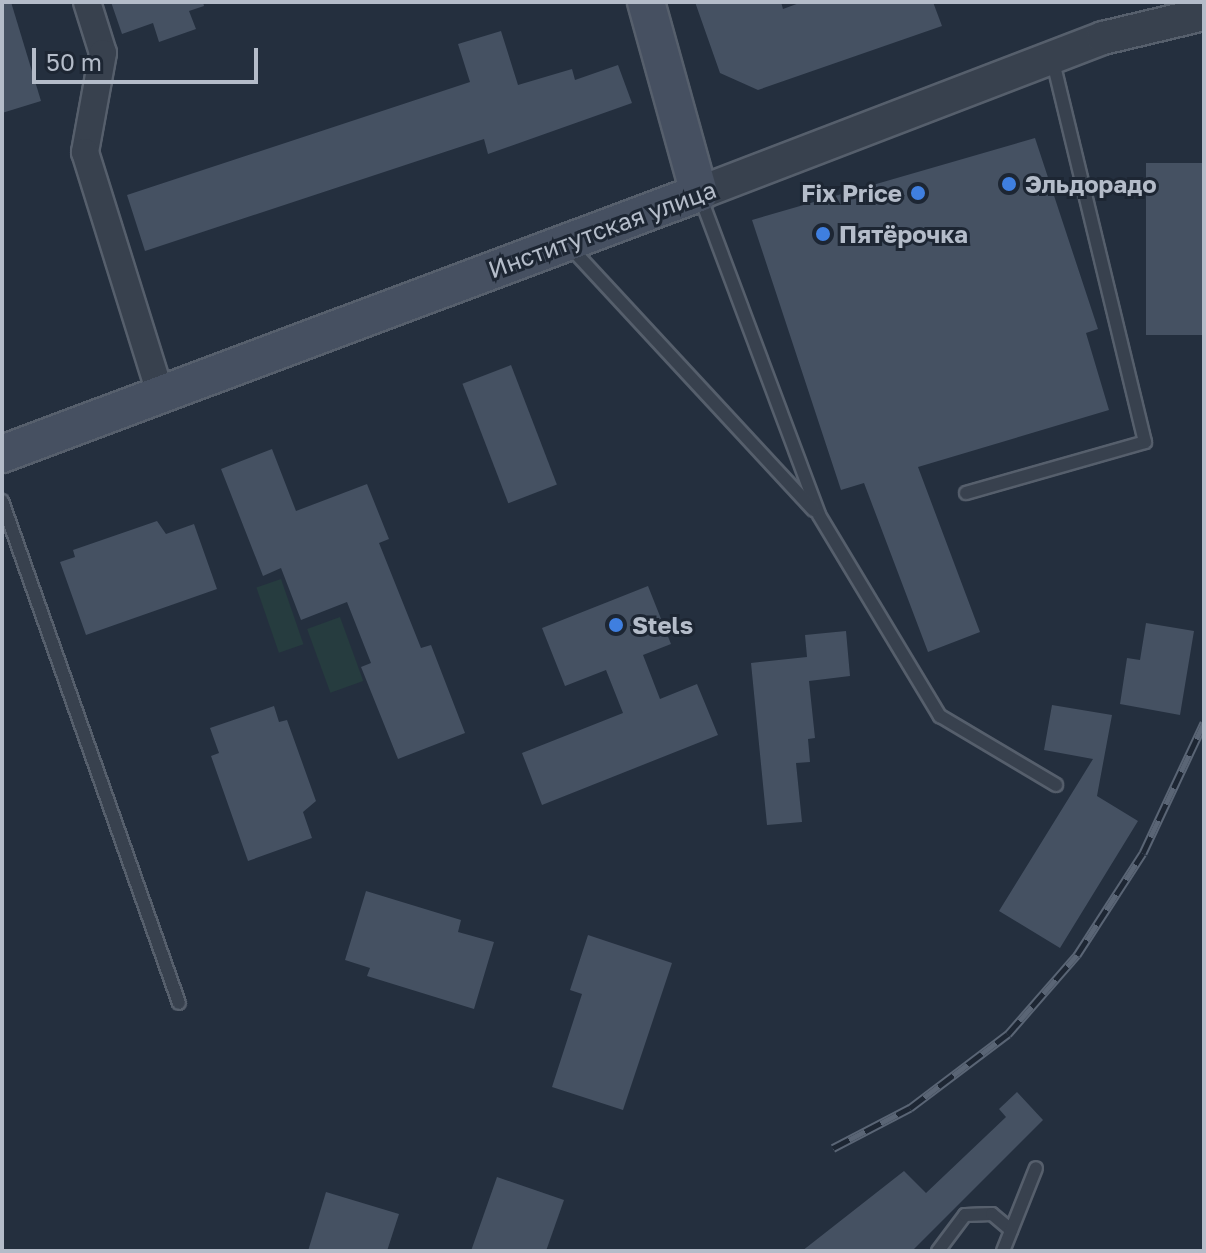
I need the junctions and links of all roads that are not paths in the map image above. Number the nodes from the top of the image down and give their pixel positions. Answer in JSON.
{"nodes":[{"id":1,"x":87,"y":2,"type":"edge"},
{"id":2,"x":646,"y":2,"type":"edge"},
{"id":3,"x":1204,"y":14,"type":"edge"},
{"id":4,"x":1052,"y":58,"type":"junction"},
{"id":5,"x":699,"y":193,"type":"junction"},
{"id":6,"x":566,"y":242,"type":"junction"},
{"id":7,"x":160,"y":393,"type":"junction"},
{"id":8,"x":2,"y":454,"type":"edge"},
{"id":9,"x":966,"y":493,"type":"dead end"},
{"id":10,"x":2,"y":501,"type":"edge"},
{"id":11,"x":819,"y":515,"type":"junction"},
{"id":12,"x":1056,"y":785,"type":"dead end"},
{"id":13,"x":179,"y":1003,"type":"dead end"},
{"id":14,"x":1036,"y":1168,"type":"dead end"},
{"id":15,"x":1011,"y":1230,"type":"junction"},
{"id":16,"x":938,"y":1251,"type":"edge"},
{"id":17,"x":1003,"y":1251,"type":"edge"}],
"edges":[{"from":1,"to":7,"type":"street"},
{"from":2,"to":5,"type":"main road"},
{"from":3,"to":4,"type":"street","name":"Институтская улица"},
{"from":4,"to":5,"type":"street","name":"Институтская улица"},
{"from":4,"to":9,"type":"lane"},
{"from":5,"to":6,"type":"main road","name":"Институтская улица"},
{"from":5,"to":11,"type":"lane"},
{"from":6,"to":7,"type":"main road","name":"Институтская улица"},
{"from":6,"to":11,"type":"lane"},
{"from":7,"to":8,"type":"main road","name":"Институтская улица"},
{"from":10,"to":13,"type":"lane"},
{"from":11,"to":12,"type":"lane"},
{"from":14,"to":15,"type":"lane"},
{"from":15,"to":16,"type":"lane"},
{"from":15,"to":17,"type":"lane"}]}
